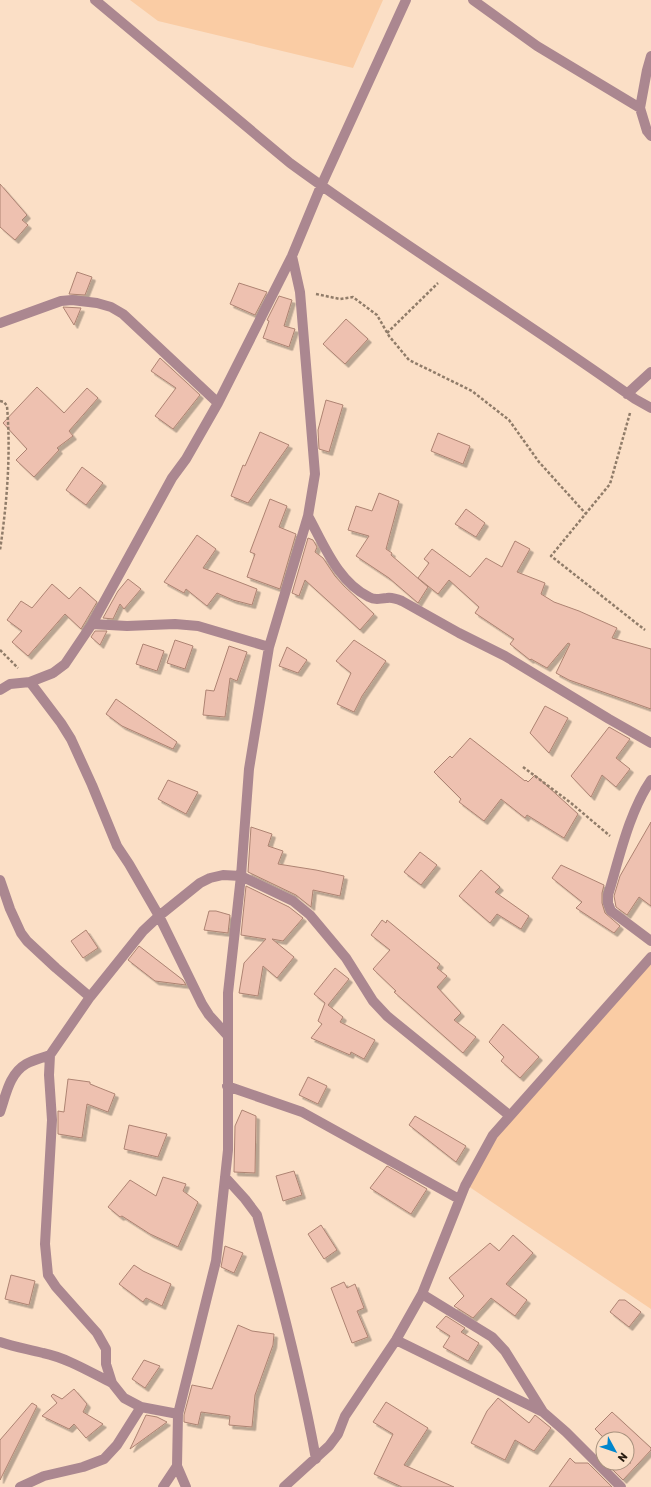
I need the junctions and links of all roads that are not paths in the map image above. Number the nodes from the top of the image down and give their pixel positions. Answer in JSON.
{"nodes":[{"id":1,"x":95,"y":0,"type":"edge"},
{"id":2,"x":406,"y":0,"type":"edge"},
{"id":3,"x":473,"y":0,"type":"edge"},
{"id":4,"x":651,"y":56,"type":"edge"},
{"id":5,"x":649,"y":69,"type":"edge"},
{"id":6,"x":640,"y":108,"type":"junction"},
{"id":7,"x":651,"y":136,"type":"edge"},
{"id":8,"x":321,"y":186,"type":"junction"},
{"id":9,"x":292,"y":256,"type":"junction"},
{"id":10,"x":0,"y":323,"type":"edge"},
{"id":11,"x":651,"y":372,"type":"edge"},
{"id":12,"x":631,"y":396,"type":"junction"},
{"id":13,"x":218,"y":403,"type":"junction"},
{"id":14,"x":651,"y":408,"type":"edge"},
{"id":15,"x":308,"y":516,"type":"junction"},
{"id":16,"x":92,"y":624,"type":"junction"},
{"id":17,"x":269,"y":647,"type":"junction"},
{"id":18,"x":30,"y":682,"type":"junction"},
{"id":19,"x":0,"y":690,"type":"edge"},
{"id":20,"x":651,"y":742,"type":"edge"},
{"id":21,"x":651,"y":780,"type":"edge"},
{"id":22,"x":241,"y":876,"type":"junction"},
{"id":23,"x":0,"y":880,"type":"edge"},
{"id":24,"x":159,"y":916,"type":"junction"},
{"id":25,"x":651,"y":941,"type":"edge"},
{"id":26,"x":651,"y":957,"type":"edge"},
{"id":27,"x":90,"y":997,"type":"junction"},
{"id":28,"x":227,"y":1034,"type":"junction"},
{"id":29,"x":50,"y":1055,"type":"junction"},
{"id":30,"x":228,"y":1086,"type":"junction"},
{"id":31,"x":0,"y":1112,"type":"edge"},
{"id":32,"x":509,"y":1115,"type":"junction"},
{"id":33,"x":225,"y":1177,"type":"junction"},
{"id":34,"x":459,"y":1199,"type":"junction"},
{"id":35,"x":422,"y":1294,"type":"junction"},
{"id":36,"x":396,"y":1340,"type":"junction"},
{"id":37,"x":0,"y":1342,"type":"edge"},
{"id":38,"x":112,"y":1383,"type":"junction"},
{"id":39,"x":141,"y":1407,"type":"junction"},
{"id":40,"x":543,"y":1412,"type":"junction"},
{"id":41,"x":178,"y":1414,"type":"junction"},
{"id":42,"x":316,"y":1459,"type":"junction"},
{"id":43,"x":177,"y":1466,"type":"junction"},
{"id":44,"x":20,"y":1487,"type":"edge"},
{"id":45,"x":163,"y":1487,"type":"edge"},
{"id":46,"x":186,"y":1487,"type":"edge"},
{"id":47,"x":284,"y":1487,"type":"edge"},
{"id":48,"x":621,"y":1487,"type":"edge"}],
"edges":[{"from":1,"to":8,"type":"street"},
{"from":2,"to":8,"type":"street"},
{"from":3,"to":6,"type":"street"},
{"from":4,"to":5,"type":"street"},
{"from":5,"to":6,"type":"street"},
{"from":6,"to":7,"type":"street"},
{"from":8,"to":9,"type":"street"},
{"from":8,"to":12,"type":"street"},
{"from":9,"to":13,"type":"street"},
{"from":9,"to":15,"type":"street"},
{"from":10,"to":13,"type":"street"},
{"from":11,"to":12,"type":"street"},
{"from":12,"to":14,"type":"street"},
{"from":13,"to":16,"type":"street"},
{"from":15,"to":17,"type":"street"},
{"from":15,"to":20,"type":"street"},
{"from":16,"to":17,"type":"street"},
{"from":16,"to":18,"type":"street"},
{"from":17,"to":22,"type":"street"},
{"from":18,"to":19,"type":"street"},
{"from":18,"to":24,"type":"street"},
{"from":21,"to":25,"type":"street"},
{"from":22,"to":24,"type":"street"},
{"from":22,"to":28,"type":"street"},
{"from":22,"to":32,"type":"street"},
{"from":23,"to":27,"type":"street"},
{"from":24,"to":27,"type":"street"},
{"from":24,"to":28,"type":"street"},
{"from":26,"to":32,"type":"street"},
{"from":27,"to":29,"type":"street"},
{"from":28,"to":30,"type":"street"},
{"from":29,"to":31,"type":"street"},
{"from":29,"to":38,"type":"street"},
{"from":30,"to":33,"type":"street"},
{"from":30,"to":34,"type":"street"},
{"from":32,"to":34,"type":"street"},
{"from":33,"to":41,"type":"street"},
{"from":33,"to":42,"type":"street"},
{"from":34,"to":35,"type":"street"},
{"from":35,"to":36,"type":"street"},
{"from":35,"to":40,"type":"street"},
{"from":36,"to":40,"type":"street"},
{"from":36,"to":42,"type":"street"},
{"from":37,"to":38,"type":"street"},
{"from":38,"to":39,"type":"street"},
{"from":39,"to":41,"type":"street"},
{"from":39,"to":44,"type":"street"},
{"from":40,"to":48,"type":"street"},
{"from":41,"to":43,"type":"street"},
{"from":42,"to":47,"type":"street"},
{"from":43,"to":45,"type":"street"},
{"from":43,"to":46,"type":"street"}]}
